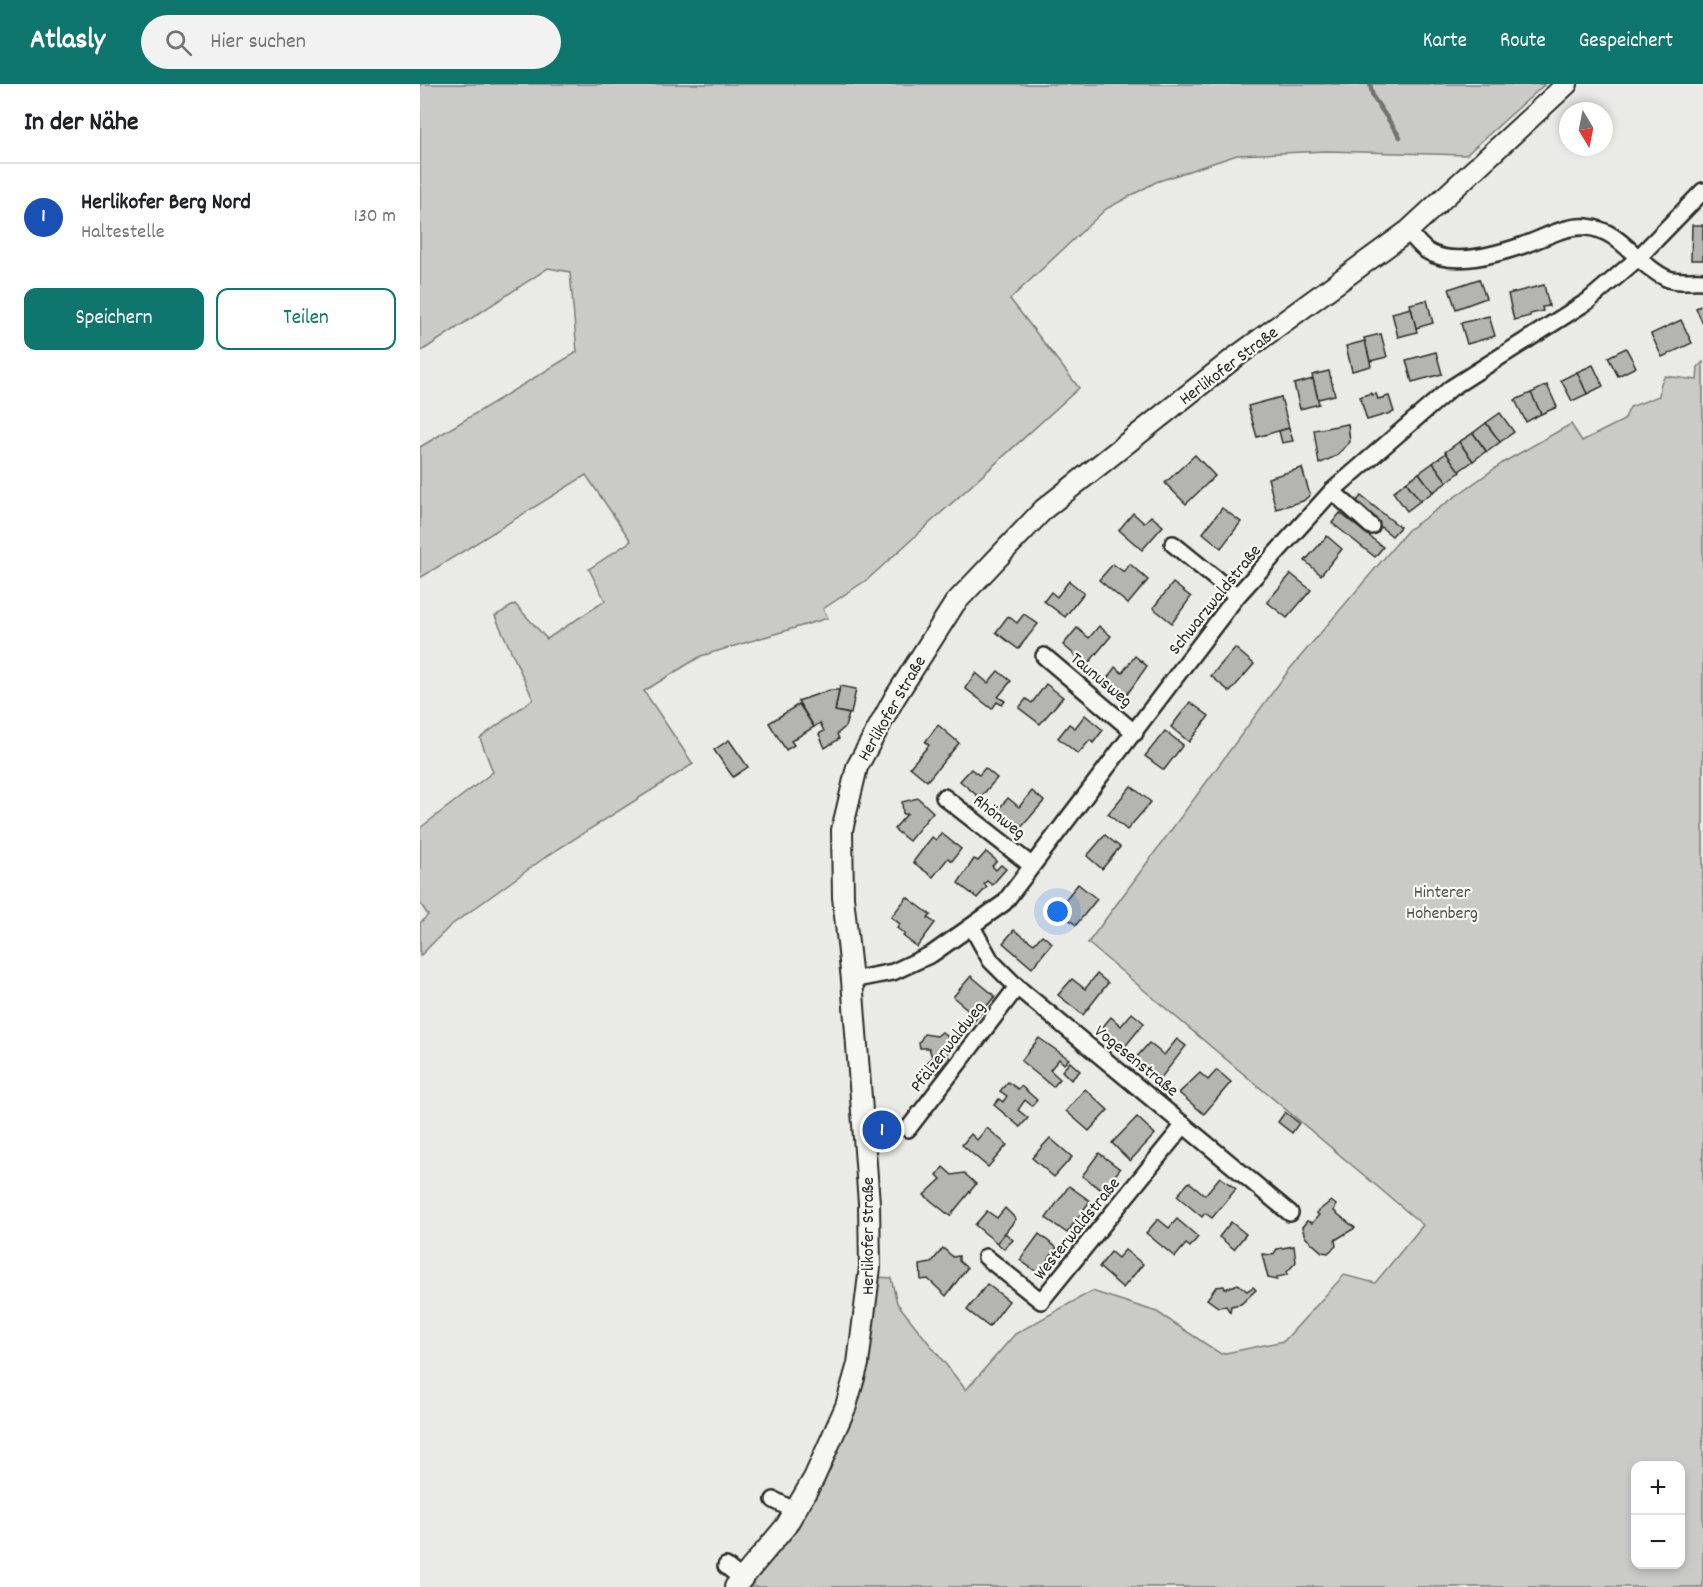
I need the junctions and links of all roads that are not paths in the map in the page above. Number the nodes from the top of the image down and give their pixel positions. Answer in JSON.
{"nodes":[{"id":1,"x":1567,"y":84,"type":"edge"},
{"id":2,"x":1703,"y":191,"type":"edge"},
{"id":3,"x":1407,"y":231,"type":"junction"},
{"id":4,"x":1637,"y":259,"type":"junction"},
{"id":5,"x":1703,"y":281,"type":"edge"},
{"id":6,"x":1332,"y":491,"type":"junction"},
{"id":7,"x":1371,"y":526,"type":"dead end"},
{"id":8,"x":1173,"y":544,"type":"dead end"},
{"id":9,"x":1237,"y":596,"type":"junction"},
{"id":10,"x":1044,"y":656,"type":"dead end"},
{"id":11,"x":1134,"y":733,"type":"junction"},
{"id":12,"x":944,"y":796,"type":"dead end"},
{"id":13,"x":1031,"y":865,"type":"junction"},
{"id":14,"x":972,"y":927,"type":"junction"},
{"id":15,"x":852,"y":980,"type":"junction"},
{"id":16,"x":1017,"y":987,"type":"junction"},
{"id":17,"x":1184,"y":1125,"type":"junction"},
{"id":18,"x":908,"y":1129,"type":"dead end"},
{"id":19,"x":1290,"y":1213,"type":"dead end"},
{"id":20,"x":986,"y":1257,"type":"dead end"},
{"id":21,"x":774,"y":1500,"type":"dead end"},
{"id":22,"x":795,"y":1511,"type":"junction"},
{"id":23,"x":726,"y":1566,"type":"dead end"},
{"id":24,"x":738,"y":1583,"type":"edge"}],
"edges":[{"from":1,"to":3,"type":"main road","name":"Herlikofer Straße"},
{"from":2,"to":4,"type":"street","name":"Schwarzwaldstraße"},
{"from":3,"to":4,"type":"street"},
{"from":3,"to":15,"type":"main road","name":"Herlikofer Straße"},
{"from":4,"to":5,"type":"street"},
{"from":4,"to":6,"type":"street","name":"Schwarzwaldstraße"},
{"from":6,"to":7,"type":"street"},
{"from":6,"to":9,"type":"street","name":"Schwarzwaldstraße"},
{"from":8,"to":9,"type":"street"},
{"from":9,"to":11,"type":"street","name":"Schwarzwaldstraße"},
{"from":10,"to":11,"type":"street","name":"Taunusweg"},
{"from":11,"to":13,"type":"street","name":"Schwarzwaldstraße"},
{"from":12,"to":13,"type":"street","name":"Rhönweg"},
{"from":13,"to":14,"type":"street","name":"Schwarzwaldstraße"},
{"from":14,"to":15,"type":"street","name":"Schwarzwaldstraße"},
{"from":14,"to":16,"type":"street","name":"Vogesenstraße"},
{"from":15,"to":22,"type":"main road","name":"Herlikofer Straße"},
{"from":16,"to":17,"type":"street","name":"Vogesenstraße"},
{"from":16,"to":18,"type":"street","name":"Pfälzerwaldweg"},
{"from":17,"to":19,"type":"street","name":"Vogesenstraße"},
{"from":17,"to":20,"type":"street","name":"Westerwaldstraße"},
{"from":21,"to":22,"type":"street"},
{"from":22,"to":24,"type":"main road","name":"Herlikofer Straße"},
{"from":23,"to":24,"type":"street"}]}
